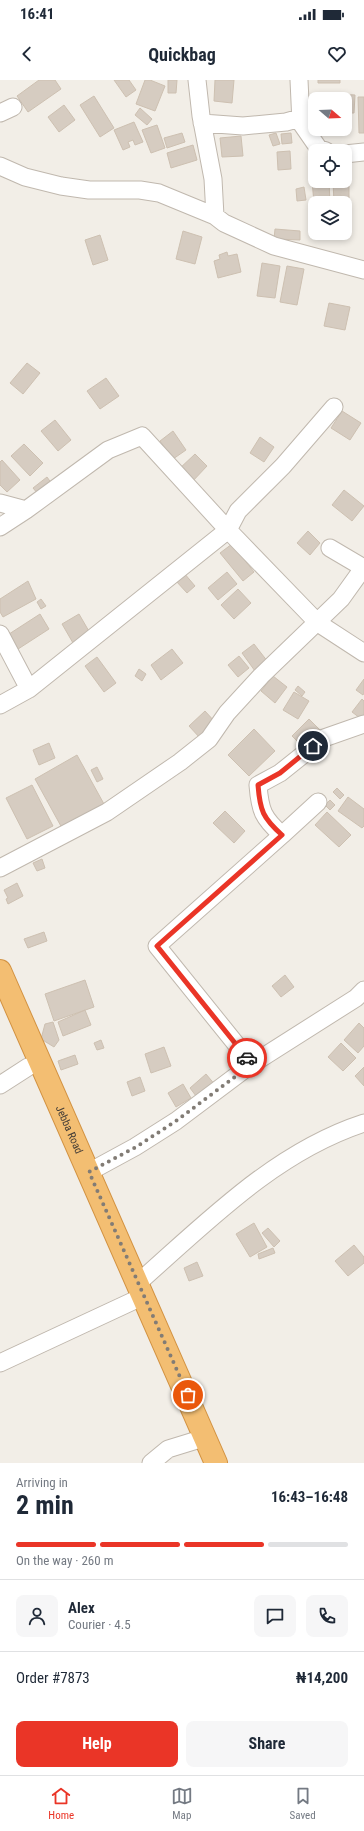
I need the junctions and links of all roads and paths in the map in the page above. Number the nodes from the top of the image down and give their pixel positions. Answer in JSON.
{"nodes":[{"id":1,"x":197,"y":80,"type":"edge"},
{"id":2,"x":299,"y":80,"type":"edge"},
{"id":3,"x":300,"y":118,"type":"junction"},
{"id":4,"x":202,"y":123,"type":"junction"},
{"id":5,"x":315,"y":144,"type":"edge"},
{"id":6,"x":364,"y":152,"type":"edge"},
{"id":7,"x":352,"y":153,"type":"edge"},
{"id":8,"x":0,"y":166,"type":"edge"},
{"id":9,"x":215,"y":216,"type":"junction"},
{"id":10,"x":364,"y":270,"type":"edge"},
{"id":11,"x":334,"y":407,"type":"dead end"},
{"id":12,"x":0,"y":503,"type":"edge"},
{"id":13,"x":26,"y":510,"type":"junction"},
{"id":14,"x":0,"y":527,"type":"edge"},
{"id":15,"x":228,"y":530,"type":"junction"},
{"id":16,"x":330,"y":548,"type":"dead end"},
{"id":17,"x":364,"y":568,"type":"edge"},
{"id":18,"x":318,"y":623,"type":"junction"},
{"id":19,"x":0,"y":634,"type":"edge"},
{"id":20,"x":364,"y":652,"type":"edge"},
{"id":21,"x":29,"y":689,"type":"junction"},
{"id":22,"x":0,"y":705,"type":"edge"},
{"id":23,"x":364,"y":724,"type":"edge"},
{"id":24,"x":318,"y":802,"type":"dead end"},
{"id":25,"x":282,"y":835,"type":"junction"},
{"id":26,"x":0,"y":868,"type":"edge"},
{"id":27,"x":0,"y":971,"type":"edge"},
{"id":28,"x":364,"y":990,"type":"edge"},
{"id":29,"x":0,"y":1000,"type":"edge"},
{"id":30,"x":252,"y":1064,"type":"junction"},
{"id":31,"x":28,"y":1067,"type":"junction"},
{"id":32,"x":0,"y":1085,"type":"edge"},
{"id":33,"x":364,"y":1123,"type":"edge"},
{"id":34,"x":89,"y":1172,"type":"junction"},
{"id":35,"x":135,"y":1292,"type":"junction"},
{"id":36,"x":0,"y":1363,"type":"edge"},
{"id":37,"x":194,"y":1441,"type":"junction"},
{"id":38,"x":151,"y":1463,"type":"edge"},
{"id":39,"x":203,"y":1463,"type":"edge"},
{"id":40,"x":216,"y":1463,"type":"edge"}],
"edges":[{"from":1,"to":4,"type":"street"},
{"from":2,"to":3,"type":"street"},
{"from":3,"to":4,"type":"street"},
{"from":3,"to":5,"type":"street"},
{"from":4,"to":9,"type":"street"},
{"from":6,"to":7,"type":"street"},
{"from":8,"to":9,"type":"street"},
{"from":9,"to":10,"type":"street"},
{"from":11,"to":15,"type":"street"},
{"from":12,"to":13,"type":"street"},
{"from":13,"to":14,"type":"street"},
{"from":13,"to":15,"type":"street"},
{"from":15,"to":18,"type":"street"},
{"from":15,"to":21,"type":"street"},
{"from":16,"to":17,"type":"street"},
{"from":17,"to":18,"type":"street"},
{"from":18,"to":20,"type":"street"},
{"from":18,"to":26,"type":"street"},
{"from":19,"to":21,"type":"street"},
{"from":21,"to":22,"type":"street"},
{"from":23,"to":25,"type":"street"},
{"from":24,"to":25,"type":"street"},
{"from":25,"to":30,"type":"street"},
{"from":27,"to":34,"type":"highway","name":"Jebba Road"},
{"from":28,"to":30,"type":"street"},
{"from":29,"to":31,"type":"highway","name":"Jebba Road"},
{"from":30,"to":34,"type":"street"},
{"from":31,"to":32,"type":"street"},
{"from":31,"to":35,"type":"highway","name":"Jebba Road"},
{"from":33,"to":35,"type":"street"},
{"from":34,"to":35,"type":"highway","name":"Jebba Road"},
{"from":35,"to":36,"type":"street"},
{"from":35,"to":37,"type":"highway","name":"Jebba Road"},
{"from":35,"to":40,"type":"highway","name":"Jebba Road"},
{"from":37,"to":38,"type":"street"},
{"from":37,"to":39,"type":"highway","name":"Jebba Road"}]}
